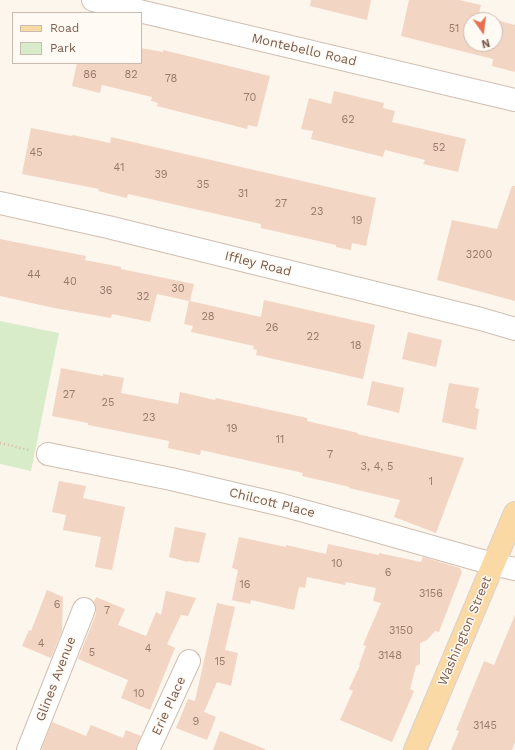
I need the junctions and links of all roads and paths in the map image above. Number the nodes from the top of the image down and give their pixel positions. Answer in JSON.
{"nodes":[{"id":1,"x":93,"y":0,"type":"edge"},
{"id":2,"x":515,"y":100,"type":"edge"},
{"id":3,"x":0,"y":203,"type":"edge"},
{"id":4,"x":515,"y":329,"type":"edge"},
{"id":5,"x":0,"y":443,"type":"edge"},
{"id":6,"x":41,"y":452,"type":"joint"},
{"id":7,"x":515,"y":512,"type":"edge"},
{"id":8,"x":493,"y":564,"type":"junction"},
{"id":9,"x":515,"y":569,"type":"edge"},
{"id":10,"x":84,"y":609,"type":"dead end"},
{"id":11,"x":189,"y":662,"type":"dead end"},
{"id":12,"x":28,"y":750,"type":"edge"},
{"id":13,"x":148,"y":750,"type":"edge"},
{"id":14,"x":415,"y":750,"type":"edge"}],
"edges":[{"from":1,"to":2,"type":"street","name":"Montebello Road"},
{"from":3,"to":4,"type":"street","name":"Iffley Road"},
{"from":5,"to":6,"type":"path"},
{"from":6,"to":8,"type":"street","name":"Chilcott Place"},
{"from":7,"to":8,"type":"main road","name":"Washington Street"},
{"from":8,"to":9,"type":"street","name":"Chilcott Place"},
{"from":8,"to":14,"type":"main road","name":"Washington Street"},
{"from":10,"to":12,"type":"street","name":"Glines Avenue"},
{"from":11,"to":13,"type":"street","name":"Erie Place"}]}
